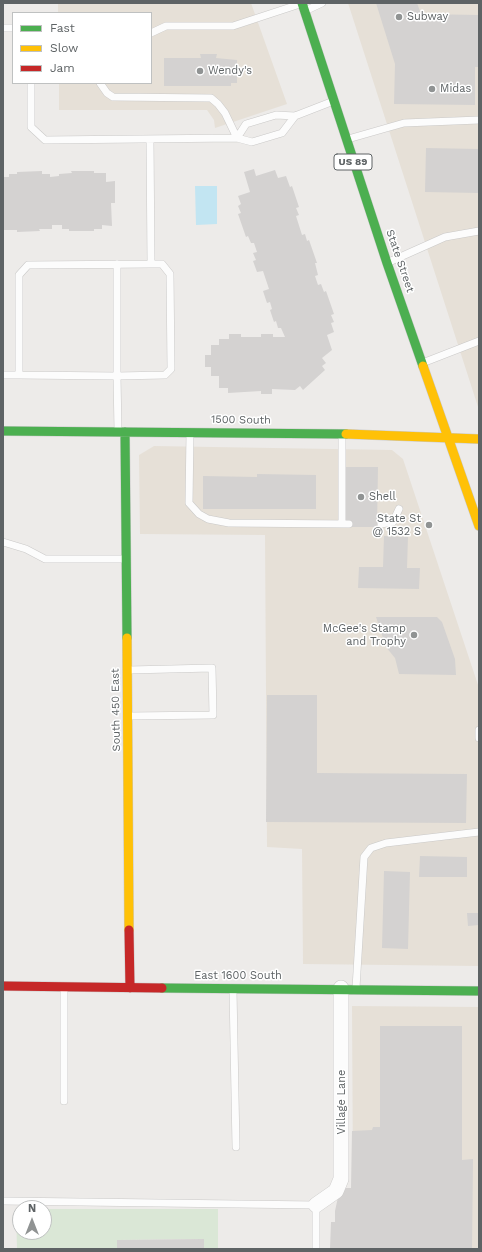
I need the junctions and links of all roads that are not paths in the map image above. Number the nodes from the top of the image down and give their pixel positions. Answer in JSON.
{"nodes":[{"id":1,"x":322,"y":3,"type":"edge"},
{"id":2,"x":303,"y":6,"type":"edge"},
{"id":3,"x":152,"y":33,"type":"edge"},
{"id":4,"x":31,"y":84,"type":"edge"},
{"id":5,"x":101,"y":84,"type":"edge"},
{"id":6,"x":333,"y":101,"type":"junction"},
{"id":7,"x":295,"y":116,"type":"junction"},
{"id":8,"x":479,"y":120,"type":"edge"},
{"id":9,"x":237,"y":138,"type":"junction"},
{"id":10,"x":150,"y":139,"type":"junction"},
{"id":11,"x":346,"y":139,"type":"junction"},
{"id":12,"x":479,"y":231,"type":"edge"},
{"id":13,"x":387,"y":263,"type":"junction"},
{"id":14,"x":117,"y":264,"type":"junction"},
{"id":15,"x":151,"y":264,"type":"junction"},
{"id":16,"x":479,"y":341,"type":"edge"},
{"id":17,"x":423,"y":363,"type":"junction"},
{"id":18,"x":3,"y":374,"type":"edge"},
{"id":19,"x":19,"y":375,"type":"junction"},
{"id":20,"x":117,"y":376,"type":"junction"},
{"id":21,"x":3,"y":431,"type":"edge"},
{"id":22,"x":190,"y":431,"type":"junction"},
{"id":23,"x":121,"y":432,"type":"junction"},
{"id":24,"x":342,"y":434,"type":"junction"},
{"id":25,"x":449,"y":438,"type":"junction"},
{"id":26,"x":479,"y":439,"type":"edge"},
{"id":27,"x":398,"y":509,"type":"dead end"},
{"id":28,"x":381,"y":524,"type":"dead end"},
{"id":29,"x":479,"y":526,"type":"edge"},
{"id":30,"x":3,"y":542,"type":"edge"},
{"id":31,"x":126,"y":560,"type":"junction"},
{"id":32,"x":127,"y":670,"type":"junction"},
{"id":33,"x":128,"y":716,"type":"junction"},
{"id":34,"x":479,"y":730,"type":"edge"},
{"id":35,"x":479,"y":738,"type":"edge"},
{"id":36,"x":479,"y":832,"type":"edge"},
{"id":37,"x":3,"y":986,"type":"edge"},
{"id":38,"x":64,"y":987,"type":"junction"},
{"id":39,"x":130,"y":988,"type":"junction"},
{"id":40,"x":233,"y":988,"type":"junction"},
{"id":41,"x":348,"y":988,"type":"junction"},
{"id":42,"x":476,"y":990,"type":"edge"},
{"id":43,"x":64,"y":1101,"type":"dead end"},
{"id":44,"x":236,"y":1147,"type":"dead end"},
{"id":45,"x":3,"y":1201,"type":"edge"},
{"id":46,"x":316,"y":1205,"type":"junction"},
{"id":47,"x":316,"y":1249,"type":"edge"}],
"edges":[{"from":1,"to":2,"type":"lane"},
{"from":2,"to":3,"type":"lane"},
{"from":2,"to":6,"type":"street","name":"State Street","number":"US 89"},
{"from":4,"to":10,"type":"lane"},
{"from":5,"to":9,"type":"lane"},
{"from":6,"to":7,"type":"lane"},
{"from":6,"to":11,"type":"street","name":"State Street","number":"US 89"},
{"from":7,"to":9,"type":"lane"},
{"from":7,"to":9,"type":"lane"},
{"from":8,"to":11,"type":"lane"},
{"from":9,"to":10,"type":"lane"},
{"from":10,"to":15,"type":"lane"},
{"from":11,"to":13,"type":"street","name":"State Street","number":"US 89"},
{"from":12,"to":13,"type":"lane"},
{"from":13,"to":17,"type":"street","name":"State Street","number":"US 89"},
{"from":14,"to":15,"type":"lane"},
{"from":14,"to":19,"type":"lane"},
{"from":14,"to":20,"type":"lane"},
{"from":15,"to":20,"type":"lane"},
{"from":16,"to":17,"type":"lane"},
{"from":17,"to":25,"type":"street","name":"State Street","number":"US 89"},
{"from":18,"to":19,"type":"lane"},
{"from":19,"to":20,"type":"lane"},
{"from":20,"to":23,"type":"lane"},
{"from":21,"to":23,"type":"street","name":"1500 South"},
{"from":22,"to":23,"type":"street","name":"1500 South"},
{"from":22,"to":24,"type":"street","name":"1500 South"},
{"from":22,"to":24,"type":"lane"},
{"from":23,"to":31,"type":"street","name":"South 450 East"},
{"from":24,"to":25,"type":"street","name":"1500 South"},
{"from":25,"to":26,"type":"street","name":"1500 South"},
{"from":25,"to":29,"type":"street","name":"State Street","number":"US 89"},
{"from":27,"to":28,"type":"lane"},
{"from":30,"to":31,"type":"lane"},
{"from":31,"to":32,"type":"street","name":"South 450 East"},
{"from":32,"to":33,"type":"street","name":"South 450 East"},
{"from":32,"to":33,"type":"lane"},
{"from":33,"to":39,"type":"street","name":"South 450 East"},
{"from":34,"to":35,"type":"lane"},
{"from":36,"to":41,"type":"lane"},
{"from":37,"to":38,"type":"street","name":"East 1600 South"},
{"from":38,"to":39,"type":"street","name":"East 1600 South"},
{"from":38,"to":43,"type":"lane"},
{"from":39,"to":40,"type":"street","name":"East 1600 South"},
{"from":40,"to":41,"type":"street","name":"East 1600 South"},
{"from":40,"to":44,"type":"lane"},
{"from":41,"to":42,"type":"street","name":"East 1600 South"},
{"from":41,"to":46,"type":"street","name":"Village Lane"},
{"from":45,"to":46,"type":"lane"},
{"from":46,"to":47,"type":"lane"}]}
